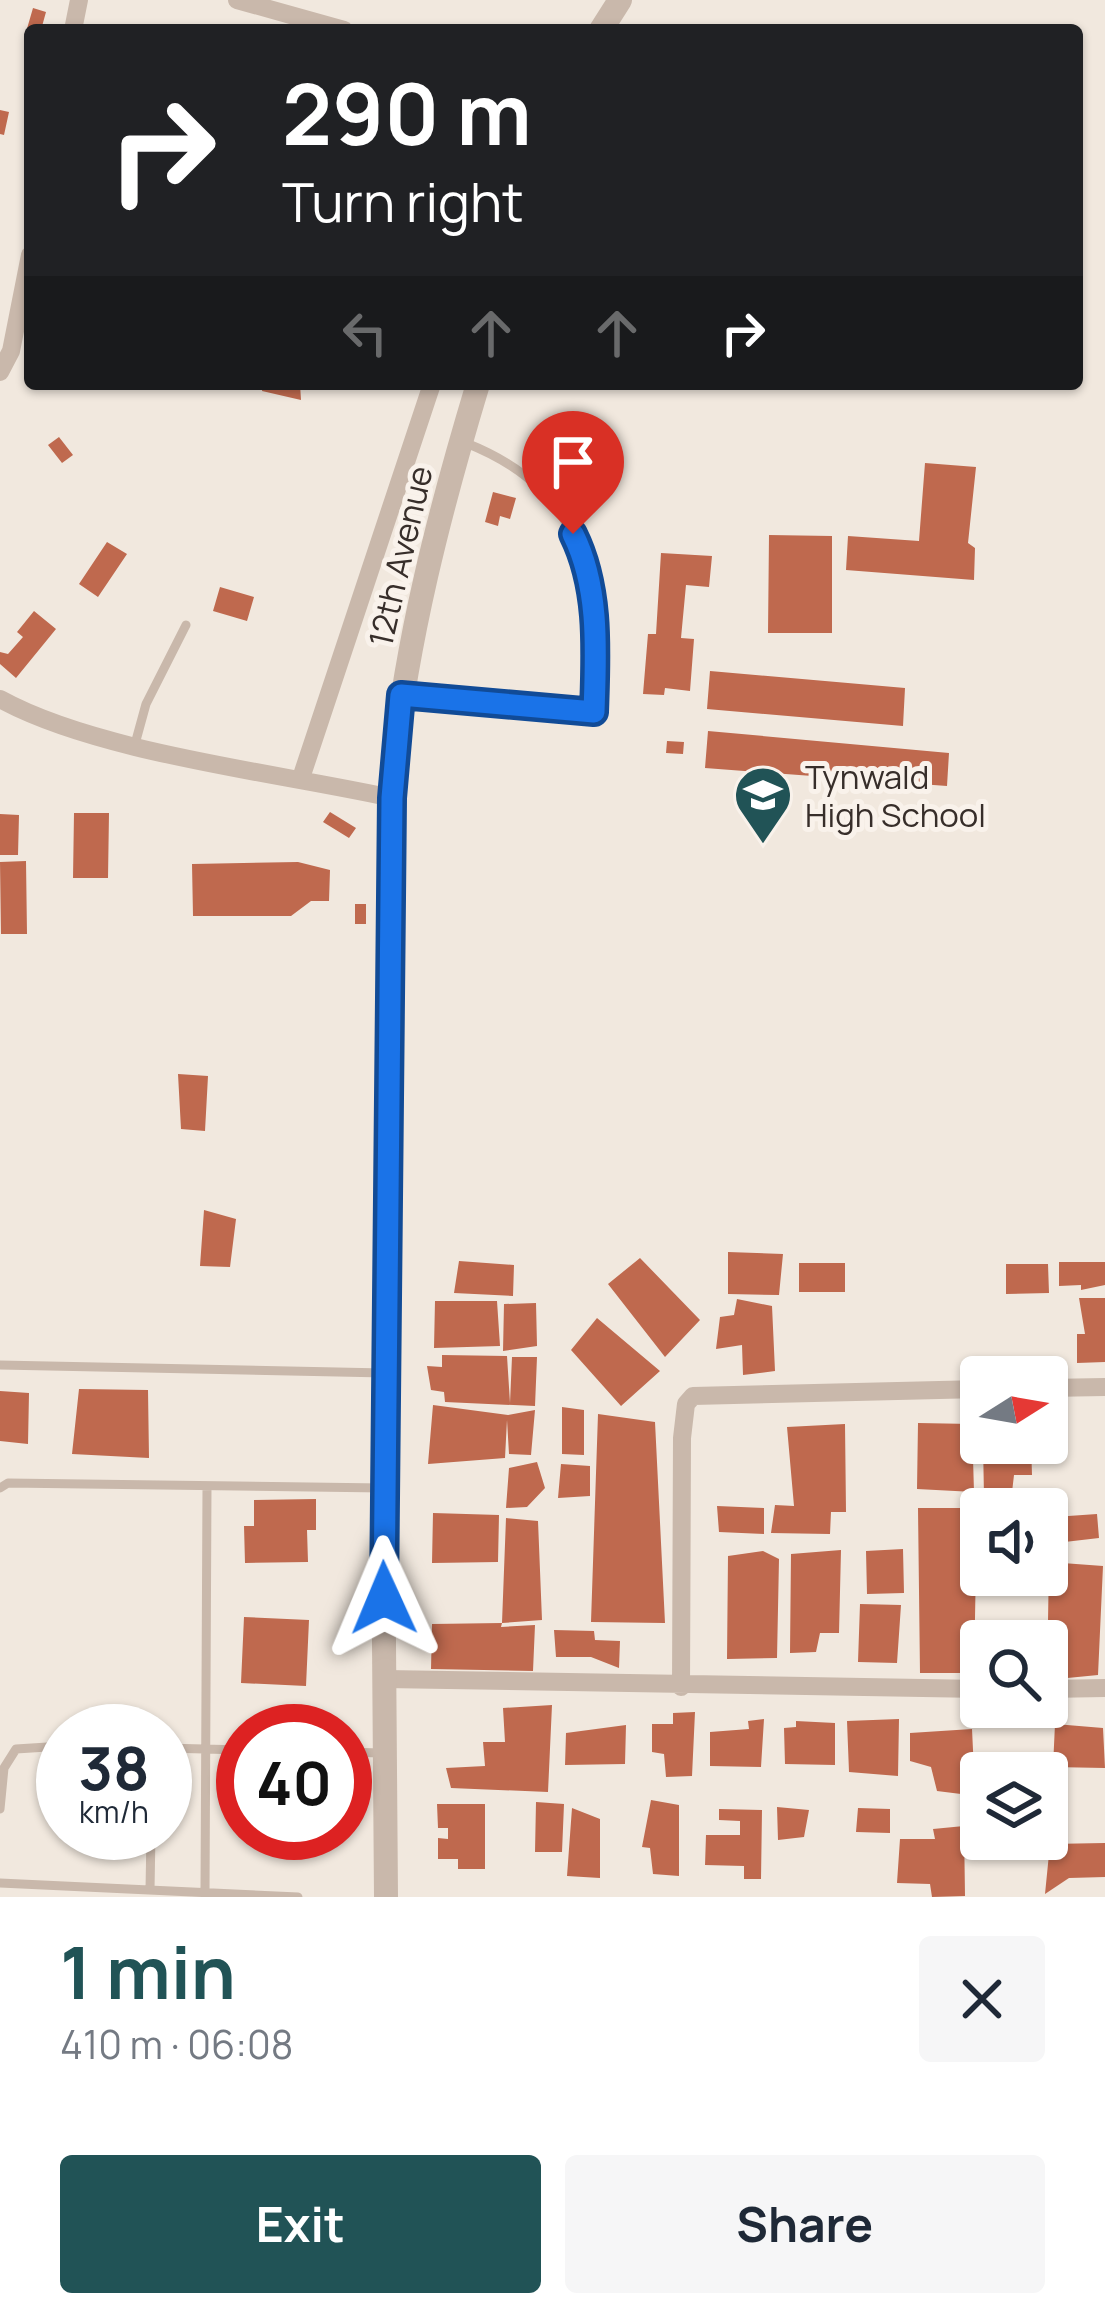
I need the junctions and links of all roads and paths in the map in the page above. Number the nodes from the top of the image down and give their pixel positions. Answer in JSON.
{"nodes":[{"id":1,"x":237,"y":0,"type":"edge"},
{"id":2,"x":323,"y":24,"type":"edge"},
{"id":3,"x":24,"y":285,"type":"edge"},
{"id":4,"x":0,"y":372,"type":"edge"},
{"id":5,"x":430,"y":390,"type":"edge"},
{"id":6,"x":476,"y":390,"type":"edge"},
{"id":7,"x":460,"y":441,"type":"junction"},
{"id":8,"x":186,"y":625,"type":"dead end"},
{"id":9,"x":401,"y":695,"type":"junction"},
{"id":10,"x":0,"y":699,"type":"edge"},
{"id":11,"x":135,"y":744,"type":"junction"},
{"id":12,"x":301,"y":778,"type":"junction"},
{"id":13,"x":392,"y":798,"type":"junction"},
{"id":14,"x":0,"y":1365,"type":"edge"},
{"id":15,"x":387,"y":1373,"type":"junction"},
{"id":16,"x":1105,"y":1387,"type":"edge"},
{"id":17,"x":1068,"y":1388,"type":"edge"},
{"id":18,"x":960,"y":1390,"type":"edge"},
{"id":19,"x":207,"y":1486,"type":"junction"},
{"id":20,"x":0,"y":1488,"type":"edge"},
{"id":21,"x":384,"y":1488,"type":"junction"},
{"id":22,"x":386,"y":1679,"type":"junction"},
{"id":23,"x":681,"y":1687,"type":"junction"},
{"id":24,"x":1105,"y":1688,"type":"edge"},
{"id":25,"x":960,"y":1689,"type":"edge"},
{"id":26,"x":1068,"y":1689,"type":"edge"},
{"id":27,"x":36,"y":1747,"type":"edge"},
{"id":28,"x":192,"y":1749,"type":"edge"},
{"id":29,"x":208,"y":1749,"type":"junction"},
{"id":30,"x":216,"y":1749,"type":"edge"},
{"id":31,"x":372,"y":1753,"type":"edge"},
{"id":32,"x":386,"y":1753,"type":"junction"},
{"id":33,"x":0,"y":1809,"type":"edge"},
{"id":34,"x":151,"y":1860,"type":"edge"},
{"id":35,"x":0,"y":1883,"type":"edge"},
{"id":36,"x":150,"y":1890,"type":"junction"},
{"id":37,"x":205,"y":1893,"type":"junction"},
{"id":38,"x":298,"y":1897,"type":"edge"},
{"id":39,"x":386,"y":1897,"type":"edge"}],
"edges":[{"from":1,"to":2,"type":"street"},
{"from":3,"to":4,"type":"street"},
{"from":5,"to":12,"type":"street"},
{"from":6,"to":7,"type":"street","name":"12th Avenue"},
{"from":7,"to":9,"type":"street","name":"12th Avenue"},
{"from":7,"to":9,"type":"lane"},
{"from":8,"to":11,"type":"lane"},
{"from":9,"to":13,"type":"street","name":"12th Avenue"},
{"from":10,"to":11,"type":"street"},
{"from":11,"to":12,"type":"street"},
{"from":12,"to":13,"type":"street"},
{"from":13,"to":15,"type":"street","name":"12th Avenue"},
{"from":14,"to":15,"type":"lane"},
{"from":15,"to":21,"type":"street","name":"12th Avenue"},
{"from":16,"to":17,"type":"street"},
{"from":18,"to":23,"type":"street"},
{"from":19,"to":20,"type":"lane"},
{"from":19,"to":21,"type":"lane"},
{"from":19,"to":29,"type":"lane"},
{"from":21,"to":22,"type":"street","name":"12th Avenue"},
{"from":22,"to":23,"type":"street"},
{"from":22,"to":32,"type":"street","name":"12th Avenue"},
{"from":23,"to":25,"type":"street"},
{"from":24,"to":26,"type":"street"},
{"from":27,"to":33,"type":"lane"},
{"from":28,"to":29,"type":"lane"},
{"from":29,"to":30,"type":"lane"},
{"from":29,"to":37,"type":"lane"},
{"from":31,"to":32,"type":"lane"},
{"from":32,"to":39,"type":"street","name":"12th Avenue"},
{"from":34,"to":36,"type":"lane"},
{"from":35,"to":36,"type":"lane"},
{"from":36,"to":37,"type":"lane"},
{"from":37,"to":38,"type":"lane"}]}
